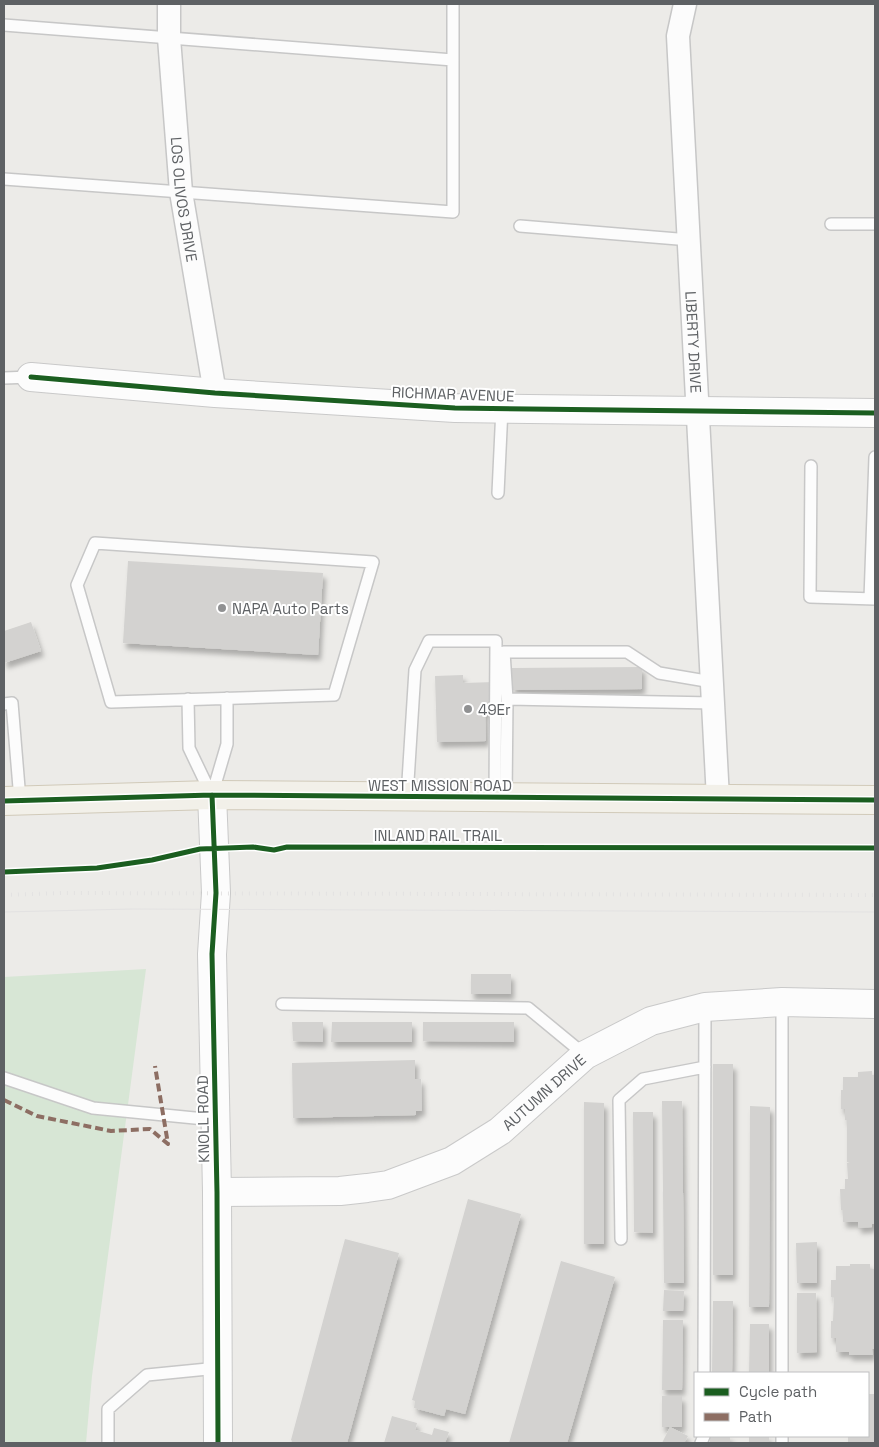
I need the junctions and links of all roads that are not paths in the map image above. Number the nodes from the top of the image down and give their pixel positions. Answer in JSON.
{"nodes":[{"id":1,"x":169,"y":4,"type":"edge"},
{"id":2,"x":453,"y":4,"type":"edge"},
{"id":3,"x":685,"y":4,"type":"edge"},
{"id":4,"x":4,"y":25,"type":"edge"},
{"id":5,"x":169,"y":38,"type":"junction"},
{"id":6,"x":453,"y":60,"type":"junction"},
{"id":7,"x":4,"y":179,"type":"edge"},
{"id":8,"x":182,"y":192,"type":"junction"},
{"id":9,"x":831,"y":224,"type":"dead end"},
{"id":10,"x":875,"y":224,"type":"edge"},
{"id":11,"x":520,"y":226,"type":"dead end"},
{"id":12,"x":690,"y":240,"type":"junction"},
{"id":13,"x":31,"y":377,"type":"joint"},
{"id":14,"x":4,"y":378,"type":"edge"},
{"id":15,"x":215,"y":393,"type":"junction"},
{"id":16,"x":502,"y":408,"type":"junction"},
{"id":17,"x":699,"y":410,"type":"junction"},
{"id":18,"x":875,"y":413,"type":"edge"},
{"id":19,"x":875,"y":457,"type":"edge"},
{"id":20,"x":811,"y":466,"type":"dead end"},
{"id":21,"x":498,"y":493,"type":"dead end"},
{"id":22,"x":873,"y":599,"type":"edge"},
{"id":23,"x":713,"y":693,"type":"junction"},
{"id":24,"x":227,"y":698,"type":"junction"},
{"id":25,"x":188,"y":699,"type":"junction"},
{"id":26,"x":507,"y":699,"type":"junction"},
{"id":27,"x":4,"y":704,"type":"edge"},
{"id":28,"x":212,"y":795,"type":"junction"},
{"id":29,"x":407,"y":797,"type":"junction"},
{"id":30,"x":501,"y":798,"type":"junction"},
{"id":31,"x":718,"y":799,"type":"junction"},
{"id":32,"x":12,"y":800,"type":"edge"},
{"id":33,"x":875,"y":800,"type":"edge"},
{"id":34,"x":782,"y":1002,"type":"junction"},
{"id":35,"x":282,"y":1004,"type":"dead end"},
{"id":36,"x":875,"y":1004,"type":"edge"},
{"id":37,"x":705,"y":1007,"type":"junction"},
{"id":38,"x":585,"y":1055,"type":"junction"},
{"id":39,"x":705,"y":1066,"type":"junction"},
{"id":40,"x":4,"y":1078,"type":"edge"},
{"id":41,"x":215,"y":1120,"type":"junction"},
{"id":42,"x":217,"y":1192,"type":"junction"},
{"id":43,"x":621,"y":1239,"type":"dead end"},
{"id":44,"x":218,"y":1368,"type":"junction"},
{"id":45,"x":704,"y":1372,"type":"edge"},
{"id":46,"x":782,"y":1372,"type":"edge"},
{"id":47,"x":108,"y":1443,"type":"edge"},
{"id":48,"x":218,"y":1443,"type":"edge"}],
"edges":[{"from":1,"to":5,"type":"street","name":"LOS OLIVOS DRIVE"},
{"from":2,"to":6,"type":"lane"},
{"from":3,"to":12,"type":"street","name":"LIBERTY DRIVE"},
{"from":4,"to":5,"type":"lane"},
{"from":5,"to":6,"type":"lane"},
{"from":5,"to":8,"type":"street","name":"LOS OLIVOS DRIVE"},
{"from":6,"to":8,"type":"lane"},
{"from":7,"to":8,"type":"lane"},
{"from":8,"to":15,"type":"street","name":"LOS OLIVOS DRIVE"},
{"from":9,"to":10,"type":"lane"},
{"from":11,"to":12,"type":"lane"},
{"from":12,"to":17,"type":"street","name":"LIBERTY DRIVE"},
{"from":13,"to":14,"type":"lane"},
{"from":13,"to":15,"type":"street","name":"RICHMAR AVENUE"},
{"from":15,"to":16,"type":"street","name":"RICHMAR AVENUE"},
{"from":16,"to":17,"type":"street","name":"RICHMAR AVENUE"},
{"from":16,"to":21,"type":"lane"},
{"from":17,"to":18,"type":"street","name":"RICHMAR AVENUE"},
{"from":17,"to":23,"type":"street","name":"LIBERTY DRIVE"},
{"from":19,"to":22,"type":"lane"},
{"from":20,"to":22,"type":"lane"},
{"from":23,"to":26,"type":"lane"},
{"from":23,"to":26,"type":"lane"},
{"from":23,"to":31,"type":"street","name":"LIBERTY DRIVE"},
{"from":24,"to":25,"type":"lane"},
{"from":24,"to":25,"type":"lane"},
{"from":24,"to":28,"type":"lane"},
{"from":25,"to":28,"type":"lane"},
{"from":26,"to":30,"type":"lane"},
{"from":27,"to":32,"type":"lane"},
{"from":28,"to":29,"type":"main road","name":"WEST MISSION ROAD"},
{"from":28,"to":32,"type":"main road","name":"WEST MISSION ROAD"},
{"from":28,"to":41,"type":"street","name":"KNOLL ROAD"},
{"from":29,"to":30,"type":"main road","name":"WEST MISSION ROAD"},
{"from":29,"to":30,"type":"lane"},
{"from":30,"to":31,"type":"main road","name":"WEST MISSION ROAD"},
{"from":31,"to":33,"type":"main road","name":"WEST MISSION ROAD"},
{"from":34,"to":36,"type":"street","name":"AUTUMN DRIVE"},
{"from":34,"to":37,"type":"street","name":"AUTUMN DRIVE"},
{"from":34,"to":46,"type":"lane"},
{"from":35,"to":38,"type":"lane"},
{"from":37,"to":38,"type":"street","name":"AUTUMN DRIVE"},
{"from":37,"to":39,"type":"lane"},
{"from":38,"to":42,"type":"street","name":"AUTUMN DRIVE"},
{"from":39,"to":43,"type":"lane"},
{"from":39,"to":45,"type":"lane"},
{"from":40,"to":41,"type":"lane"},
{"from":41,"to":42,"type":"street","name":"KNOLL ROAD"},
{"from":42,"to":44,"type":"street","name":"KNOLL ROAD"},
{"from":44,"to":47,"type":"lane"},
{"from":44,"to":48,"type":"street","name":"KNOLL ROAD"}]}
